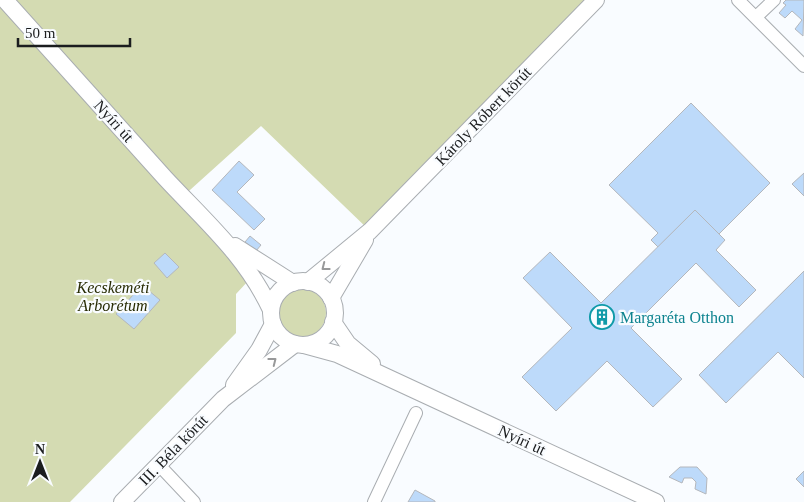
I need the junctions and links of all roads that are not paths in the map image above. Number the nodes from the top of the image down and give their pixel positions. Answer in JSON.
{"nodes":[{"id":1,"x":5,"y":0,"type":"edge"},
{"id":2,"x":596,"y":0,"type":"edge"},
{"id":3,"x":738,"y":0,"type":"edge"},
{"id":4,"x":774,"y":0,"type":"edge"},
{"id":5,"x":756,"y":18,"type":"junction"},
{"id":6,"x":804,"y":66,"type":"edge"},
{"id":7,"x":370,"y":231,"type":"junction"},
{"id":8,"x":225,"y":239,"type":"junction"},
{"id":9,"x":300,"y":282,"type":"junction"},
{"id":10,"x":331,"y":298,"type":"junction"},
{"id":11,"x":272,"y":318,"type":"junction"},
{"id":12,"x":334,"y":322,"type":"junction"},
{"id":13,"x":300,"y":345,"type":"junction"},
{"id":14,"x":387,"y":377,"type":"junction"},
{"id":15,"x":223,"y":399,"type":"junction"},
{"id":16,"x":416,"y":413,"type":"dead end"},
{"id":17,"x":159,"y":464,"type":"junction"},
{"id":18,"x":122,"y":502,"type":"edge"},
{"id":19,"x":194,"y":502,"type":"edge"},
{"id":20,"x":374,"y":502,"type":"edge"},
{"id":21,"x":656,"y":502,"type":"edge"}],
"edges":[{"from":1,"to":8,"type":"street","name":"Nyíri út"},
{"from":2,"to":7,"type":"street","name":"Károly Róbert körút"},
{"from":3,"to":5,"type":"street"},
{"from":4,"to":5,"type":"street"},
{"from":5,"to":6,"type":"street"},
{"from":7,"to":9,"type":"street","name":"Károly Róbert körút","one_way":true},
{"from":7,"to":10,"type":"street","name":"Károly Róbert körút"},
{"from":8,"to":9,"type":"street","name":"Nyíri út"},
{"from":8,"to":11,"type":"street","name":"Nyíri út"},
{"from":9,"to":10,"type":"street"},
{"from":9,"to":11,"type":"street"},
{"from":10,"to":12,"type":"street"},
{"from":11,"to":13,"type":"street"},
{"from":11,"to":15,"type":"street","name":"III. Béla körút"},
{"from":12,"to":13,"type":"street"},
{"from":12,"to":14,"type":"street","name":"Nyíri út"},
{"from":13,"to":14,"type":"street","name":"Nyíri út"},
{"from":15,"to":13,"type":"street","name":"III. Béla körút","one_way":true},
{"from":14,"to":21,"type":"street","name":"Nyíri út"},
{"from":15,"to":17,"type":"street","name":"III. Béla körút"},
{"from":16,"to":20,"type":"street"},
{"from":17,"to":18,"type":"street","name":"III. Béla körút"},
{"from":17,"to":19,"type":"street"}]}
